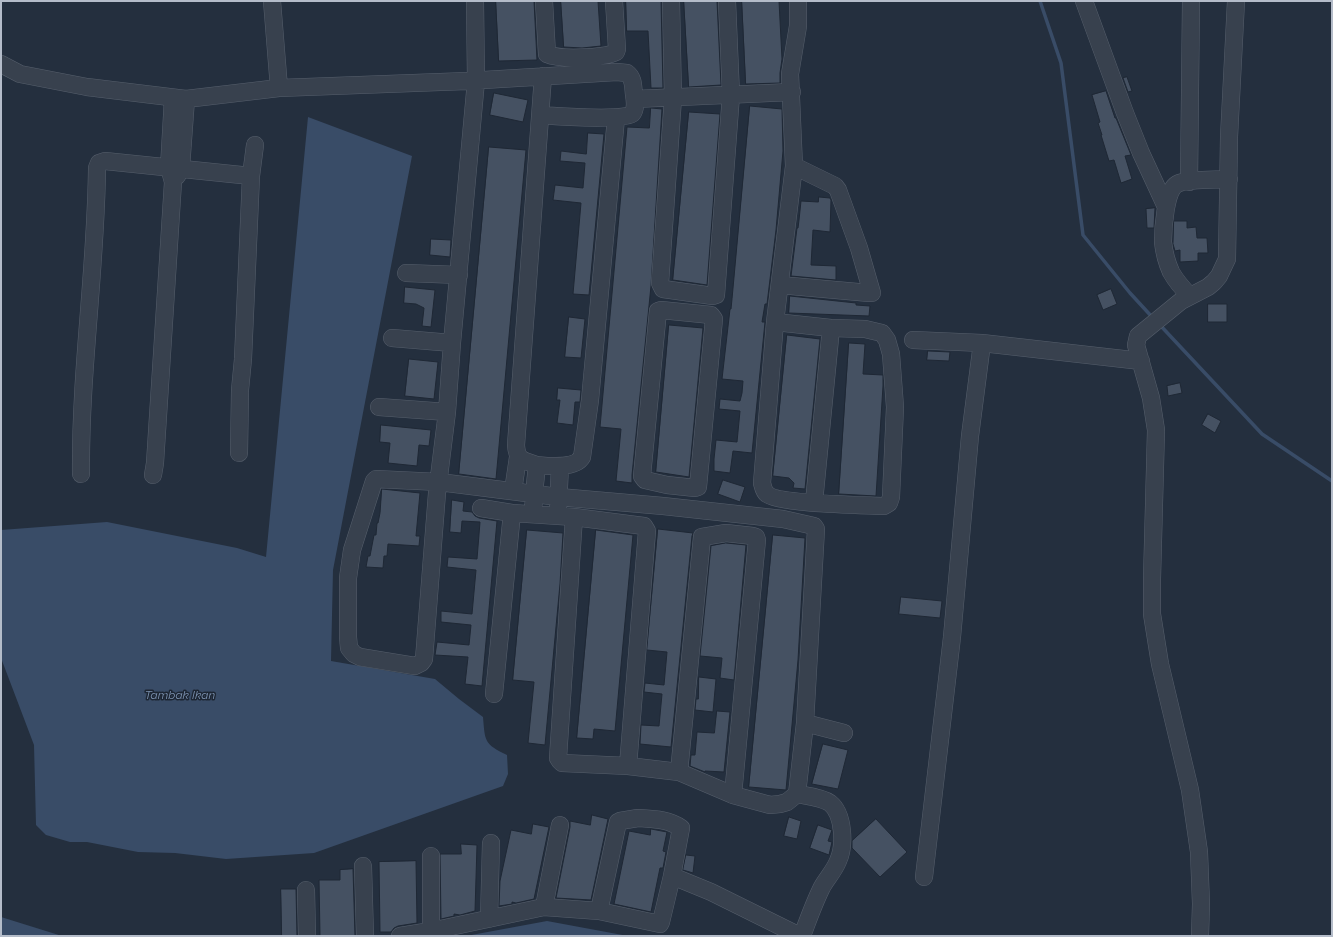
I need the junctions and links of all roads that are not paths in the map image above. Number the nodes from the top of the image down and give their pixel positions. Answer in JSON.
{"nodes":[{"id":1,"x":272,"y":1,"type":"edge"},
{"id":2,"x":474,"y":1,"type":"edge"},
{"id":3,"x":544,"y":1,"type":"edge"},
{"id":4,"x":614,"y":1,"type":"edge"},
{"id":5,"x":671,"y":1,"type":"edge"},
{"id":6,"x":726,"y":1,"type":"edge"},
{"id":7,"x":798,"y":1,"type":"edge"},
{"id":8,"x":1084,"y":1,"type":"edge"},
{"id":9,"x":1191,"y":1,"type":"edge"},
{"id":10,"x":1236,"y":1,"type":"edge"},
{"id":11,"x":1,"y":64,"type":"edge"},
{"id":12,"x":576,"y":66,"type":"junction"},
{"id":13,"x":20,"y":74,"type":"junction"},
{"id":14,"x":543,"y":76,"type":"junction"},
{"id":15,"x":1,"y":77,"type":"edge"},
{"id":16,"x":476,"y":81,"type":"junction"},
{"id":17,"x":279,"y":88,"type":"junction"},
{"id":18,"x":792,"y":92,"type":"junction"},
{"id":19,"x":732,"y":95,"type":"junction"},
{"id":20,"x":179,"y":98,"type":"junction"},
{"id":21,"x":673,"y":98,"type":"junction"},
{"id":22,"x":635,"y":99,"type":"junction"},
{"id":23,"x":540,"y":115,"type":"junction"},
{"id":24,"x":616,"y":118,"type":"junction"},
{"id":25,"x":255,"y":145,"type":"dead end"},
{"id":26,"x":794,"y":166,"type":"junction"},
{"id":27,"x":174,"y":172,"type":"junction"},
{"id":28,"x":251,"y":176,"type":"junction"},
{"id":29,"x":1229,"y":179,"type":"junction"},
{"id":30,"x":1189,"y":182,"type":"junction"},
{"id":31,"x":1166,"y":208,"type":"junction"},
{"id":32,"x":406,"y":273,"type":"dead end"},
{"id":33,"x":459,"y":275,"type":"junction"},
{"id":34,"x":780,"y":286,"type":"junction"},
{"id":35,"x":1185,"y":299,"type":"junction"},
{"id":36,"x":775,"y":322,"type":"junction"},
{"id":37,"x":831,"y":328,"type":"junction"},
{"id":38,"x":392,"y":338,"type":"dead end"},
{"id":39,"x":913,"y":340,"type":"dead end"},
{"id":40,"x":452,"y":343,"type":"junction"},
{"id":41,"x":982,"y":343,"type":"junction"},
{"id":42,"x":1141,"y":361,"type":"junction"},
{"id":43,"x":379,"y":407,"type":"dead end"},
{"id":44,"x":447,"y":412,"type":"junction"},
{"id":45,"x":238,"y":453,"type":"dead end"},
{"id":46,"x":518,"y":457,"type":"junction"},
{"id":47,"x":537,"y":465,"type":"junction"},
{"id":48,"x":560,"y":466,"type":"junction"},
{"id":49,"x":81,"y":474,"type":"dead end"},
{"id":50,"x":153,"y":475,"type":"dead end"},
{"id":51,"x":439,"y":482,"type":"junction"},
{"id":52,"x":667,"y":486,"type":"junction"},
{"id":53,"x":513,"y":491,"type":"junction"},
{"id":54,"x":534,"y":494,"type":"junction"},
{"id":55,"x":559,"y":497,"type":"junction"},
{"id":56,"x":784,"y":500,"type":"junction"},
{"id":57,"x":814,"y":502,"type":"junction"},
{"id":58,"x":663,"y":506,"type":"junction"},
{"id":59,"x":481,"y":508,"type":"dead end"},
{"id":60,"x":512,"y":513,"type":"junction"},
{"id":61,"x":533,"y":514,"type":"junction"},
{"id":62,"x":727,"y":514,"type":"junction"},
{"id":63,"x":566,"y":517,"type":"junction"},
{"id":64,"x":783,"y":519,"type":"junction"},
{"id":65,"x":726,"y":533,"type":"junction"},
{"id":66,"x":494,"y":694,"type":"dead end"},
{"id":67,"x":805,"y":723,"type":"junction"},
{"id":68,"x":844,"y":734,"type":"dead end"},
{"id":69,"x":628,"y":766,"type":"junction"},
{"id":70,"x":679,"y":772,"type":"junction"},
{"id":71,"x":797,"y":794,"type":"junction"},
{"id":72,"x":733,"y":795,"type":"junction"},
{"id":73,"x":560,"y":825,"type":"dead end"},
{"id":74,"x":491,"y":843,"type":"dead end"},
{"id":75,"x":431,"y":856,"type":"dead end"},
{"id":76,"x":363,"y":866,"type":"dead end"},
{"id":77,"x":672,"y":876,"type":"junction"},
{"id":78,"x":924,"y":877,"type":"dead end"},
{"id":79,"x":306,"y":890,"type":"dead end"},
{"id":80,"x":544,"y":907,"type":"junction"},
{"id":81,"x":599,"y":911,"type":"junction"},
{"id":82,"x":489,"y":919,"type":"junction"},
{"id":83,"x":431,"y":931,"type":"junction"},
{"id":84,"x":307,"y":936,"type":"edge"},
{"id":85,"x":365,"y":936,"type":"edge"},
{"id":86,"x":400,"y":936,"type":"edge"},
{"id":87,"x":801,"y":936,"type":"edge"},
{"id":88,"x":1200,"y":936,"type":"edge"}],
"edges":[{"from":1,"to":17,"type":"street"},
{"from":2,"to":16,"type":"street"},
{"from":3,"to":12,"type":"street"},
{"from":4,"to":12,"type":"street"},
{"from":5,"to":21,"type":"street"},
{"from":6,"to":19,"type":"street"},
{"from":7,"to":18,"type":"street"},
{"from":8,"to":31,"type":"street"},
{"from":9,"to":30,"type":"street"},
{"from":10,"to":29,"type":"street"},
{"from":11,"to":13,"type":"street"},
{"from":12,"to":14,"type":"street"},
{"from":12,"to":22,"type":"street"},
{"from":13,"to":15,"type":"street"},
{"from":13,"to":20,"type":"street"},
{"from":14,"to":16,"type":"street"},
{"from":14,"to":23,"type":"street"},
{"from":16,"to":17,"type":"street"},
{"from":16,"to":33,"type":"street"},
{"from":17,"to":20,"type":"street"},
{"from":18,"to":19,"type":"street"},
{"from":18,"to":26,"type":"street"},
{"from":19,"to":21,"type":"street"},
{"from":19,"to":21,"type":"street"},
{"from":20,"to":27,"type":"street"},
{"from":21,"to":22,"type":"street"},
{"from":22,"to":24,"type":"street"},
{"from":23,"to":24,"type":"street"},
{"from":23,"to":46,"type":"street"},
{"from":24,"to":48,"type":"street"},
{"from":25,"to":28,"type":"street"},
{"from":26,"to":34,"type":"street"},
{"from":26,"to":34,"type":"street"},
{"from":27,"to":28,"type":"street"},
{"from":27,"to":49,"type":"street"},
{"from":27,"to":50,"type":"street"},
{"from":28,"to":45,"type":"street"},
{"from":29,"to":30,"type":"street"},
{"from":29,"to":35,"type":"street"},
{"from":30,"to":31,"type":"street"},
{"from":31,"to":35,"type":"street"},
{"from":32,"to":33,"type":"street"},
{"from":33,"to":40,"type":"street"},
{"from":34,"to":36,"type":"street"},
{"from":35,"to":42,"type":"street"},
{"from":36,"to":37,"type":"street"},
{"from":36,"to":56,"type":"street"},
{"from":37,"to":57,"type":"street"},
{"from":37,"to":57,"type":"street"},
{"from":38,"to":40,"type":"street"},
{"from":39,"to":41,"type":"street"},
{"from":40,"to":44,"type":"street"},
{"from":41,"to":42,"type":"street"},
{"from":41,"to":78,"type":"street"},
{"from":42,"to":88,"type":"street"},
{"from":43,"to":44,"type":"street"},
{"from":44,"to":51,"type":"street"},
{"from":46,"to":47,"type":"street"},
{"from":46,"to":53,"type":"street"},
{"from":47,"to":48,"type":"street"},
{"from":47,"to":54,"type":"street"},
{"from":48,"to":55,"type":"street"},
{"from":51,"to":51,"type":"street"},
{"from":51,"to":53,"type":"street"},
{"from":52,"to":52,"type":"street"},
{"from":52,"to":58,"type":"street"},
{"from":53,"to":54,"type":"street"},
{"from":54,"to":55,"type":"street"},
{"from":54,"to":61,"type":"street"},
{"from":55,"to":58,"type":"street"},
{"from":55,"to":63,"type":"street"},
{"from":56,"to":57,"type":"street"},
{"from":56,"to":64,"type":"street"},
{"from":58,"to":62,"type":"street"},
{"from":59,"to":60,"type":"street"},
{"from":60,"to":61,"type":"street"},
{"from":60,"to":66,"type":"street"},
{"from":61,"to":63,"type":"street"},
{"from":62,"to":64,"type":"street"},
{"from":62,"to":65,"type":"street"},
{"from":63,"to":69,"type":"street"},
{"from":63,"to":69,"type":"street"},
{"from":64,"to":67,"type":"street"},
{"from":65,"to":70,"type":"street"},
{"from":65,"to":72,"type":"street"},
{"from":67,"to":68,"type":"street"},
{"from":67,"to":71,"type":"street"},
{"from":69,"to":70,"type":"street"},
{"from":70,"to":72,"type":"street"},
{"from":71,"to":72,"type":"street"},
{"from":71,"to":87,"type":"street"},
{"from":73,"to":80,"type":"street"},
{"from":74,"to":82,"type":"street"},
{"from":75,"to":83,"type":"street"},
{"from":76,"to":85,"type":"street"},
{"from":77,"to":81,"type":"street"},
{"from":77,"to":81,"type":"street"},
{"from":77,"to":87,"type":"street"},
{"from":79,"to":84,"type":"street"},
{"from":80,"to":81,"type":"street"},
{"from":80,"to":82,"type":"street"},
{"from":82,"to":83,"type":"street"},
{"from":83,"to":86,"type":"street"}]}
